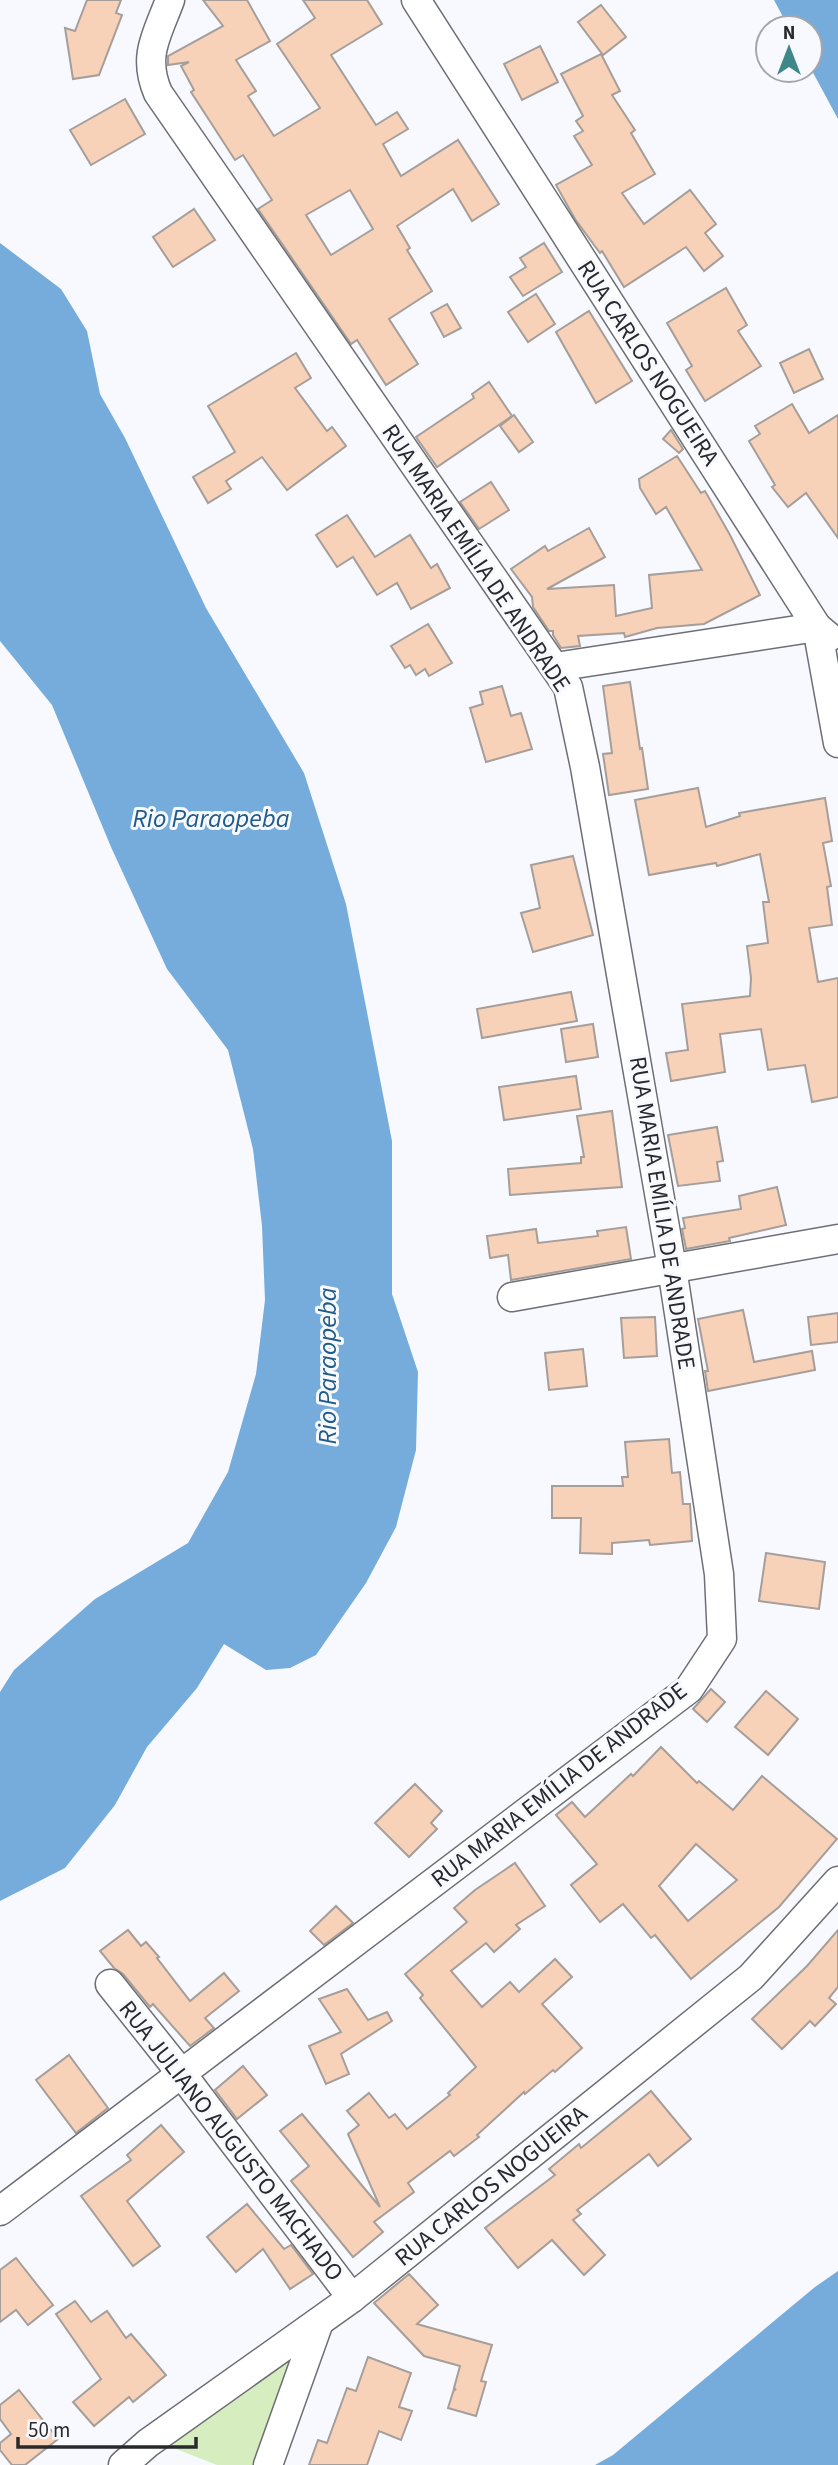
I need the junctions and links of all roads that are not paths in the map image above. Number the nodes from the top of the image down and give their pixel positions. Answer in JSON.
{"nodes":[{"id":1,"x":170,"y":0,"type":"edge"},
{"id":2,"x":416,"y":0,"type":"edge"},
{"id":3,"x":828,"y":636,"type":"edge"},
{"id":4,"x":555,"y":667,"type":"junction"},
{"id":5,"x":838,"y":743,"type":"edge"},
{"id":6,"x":838,"y":1239,"type":"edge"},
{"id":7,"x":672,"y":1268,"type":"junction"},
{"id":8,"x":512,"y":1297,"type":"dead end"},
{"id":9,"x":838,"y":1881,"type":"edge"},
{"id":10,"x":110,"y":1984,"type":"dead end"},
{"id":11,"x":181,"y":2073,"type":"junction"},
{"id":12,"x":0,"y":2211,"type":"edge"},
{"id":13,"x":352,"y":2298,"type":"junction"},
{"id":14,"x":319,"y":2322,"type":"junction"},
{"id":15,"x":123,"y":2465,"type":"edge"},
{"id":16,"x":268,"y":2465,"type":"edge"}],
"edges":[{"from":1,"to":4,"type":"street","name":"RUA MARIA EMÍLIA DE ANDRADE"},
{"from":2,"to":3,"type":"street","name":"RUA CARLOS NOGUEIRA"},
{"from":3,"to":4,"type":"street"},
{"from":3,"to":5,"type":"street","name":"RUA CARLOS NOGUEIRA"},
{"from":4,"to":7,"type":"street","name":"RUA MARIA EMÍLIA DE ANDRADE"},
{"from":6,"to":7,"type":"street"},
{"from":7,"to":8,"type":"street"},
{"from":7,"to":11,"type":"street","name":"RUA MARIA EMÍLIA DE ANDRADE"},
{"from":9,"to":13,"type":"street","name":"RUA CARLOS NOGUEIRA"},
{"from":10,"to":11,"type":"street","name":"RUA JULIANO AUGUSTO MACHADO"},
{"from":11,"to":12,"type":"street","name":"RUA MARIA EMÍLIA DE ANDRADE"},
{"from":11,"to":13,"type":"street","name":"RUA JULIANO AUGUSTO MACHADO"},
{"from":13,"to":14,"type":"street","name":"RUA CARLOS NOGUEIRA"},
{"from":14,"to":15,"type":"street","name":"RUA CARLOS NOGUEIRA"},
{"from":14,"to":16,"type":"street"}]}
